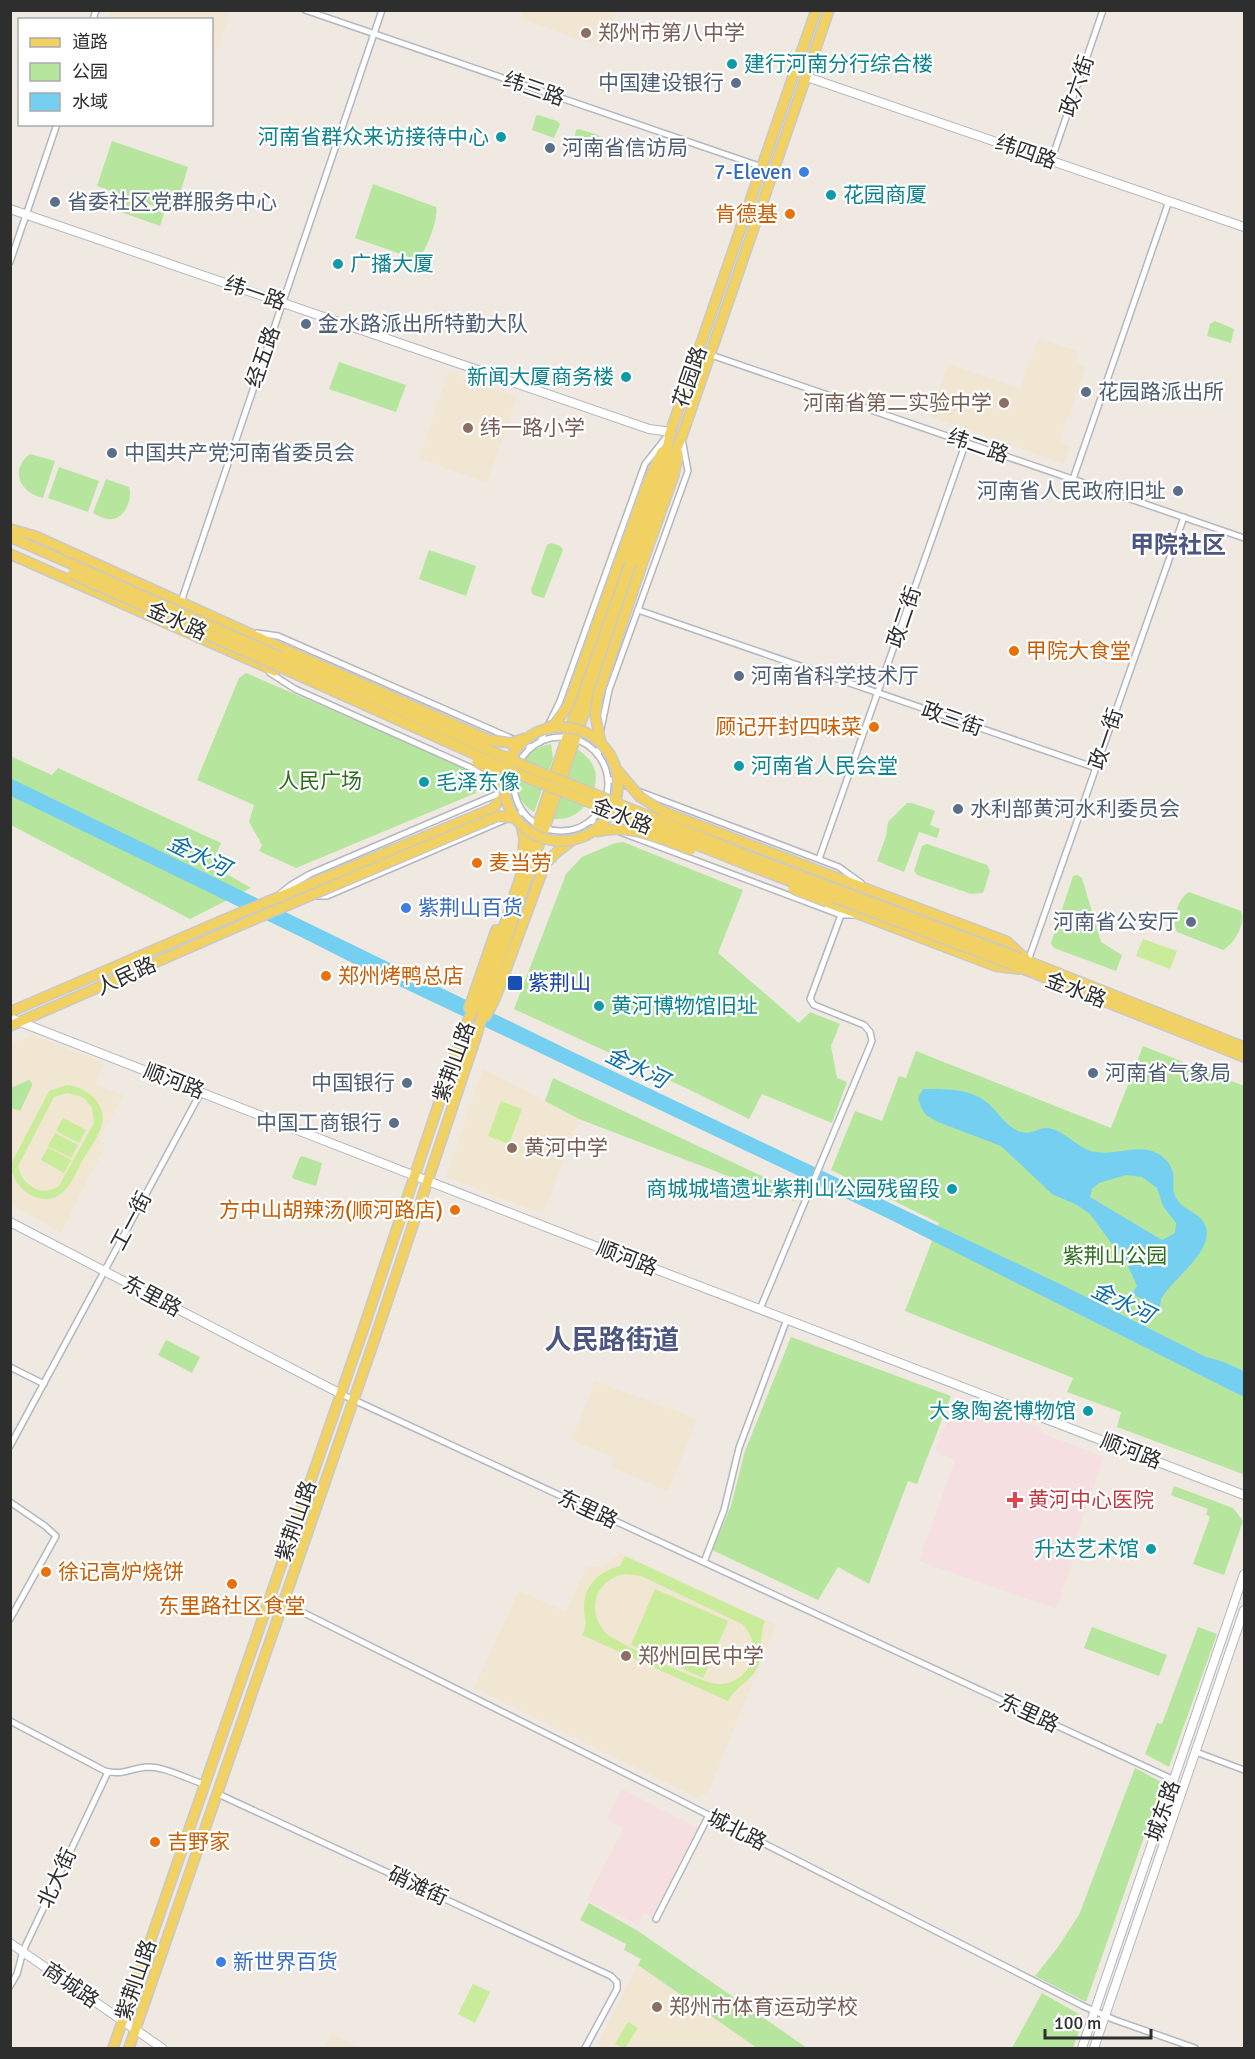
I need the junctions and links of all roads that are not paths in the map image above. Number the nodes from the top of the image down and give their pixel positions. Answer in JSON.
{"nodes":[{"id":1,"x":305,"y":10,"type":"edge"},
{"id":2,"x":381,"y":10,"type":"edge"},
{"id":3,"x":816,"y":10,"type":"edge"},
{"id":4,"x":829,"y":10,"type":"edge"},
{"id":5,"x":1103,"y":10,"type":"edge"},
{"id":6,"x":374,"y":34,"type":"junction"},
{"id":7,"x":807,"y":77,"type":"junction"},
{"id":8,"x":56,"y":126,"type":"edge"},
{"id":9,"x":1051,"y":161,"type":"junction"},
{"id":10,"x":762,"y":167,"type":"junction"},
{"id":11,"x":1169,"y":201,"type":"junction"},
{"id":12,"x":10,"y":209,"type":"edge"},
{"id":13,"x":27,"y":214,"type":"junction"},
{"id":14,"x":1245,"y":227,"type":"edge"},
{"id":15,"x":10,"y":262,"type":"edge"},
{"id":16,"x":282,"y":303,"type":"junction"},
{"id":17,"x":711,"y":355,"type":"junction"},
{"id":18,"x":671,"y":432,"type":"junction"},
{"id":19,"x":682,"y":436,"type":"junction"},
{"id":20,"x":966,"y":442,"type":"junction"},
{"id":21,"x":1073,"y":479,"type":"junction"},
{"id":22,"x":1184,"y":517,"type":"junction"},
{"id":23,"x":10,"y":530,"type":"edge"},
{"id":24,"x":10,"y":537,"type":"edge"},
{"id":25,"x":1245,"y":538,"type":"edge"},
{"id":26,"x":10,"y":547,"type":"edge"},
{"id":27,"x":10,"y":554,"type":"edge"},
{"id":28,"x":74,"y":570,"type":"junction"},
{"id":29,"x":180,"y":602,"type":"junction"},
{"id":30,"x":638,"y":610,"type":"junction"},
{"id":31,"x":248,"y":632,"type":"junction"},
{"id":32,"x":248,"y":659,"type":"junction"},
{"id":33,"x":878,"y":693,"type":"junction"},
{"id":34,"x":543,"y":730,"type":"junction"},
{"id":35,"x":572,"y":738,"type":"junction"},
{"id":36,"x":530,"y":742,"type":"junction"},
{"id":37,"x":540,"y":742,"type":"junction"},
{"id":38,"x":601,"y":743,"type":"junction"},
{"id":39,"x":598,"y":755,"type":"junction"},
{"id":40,"x":616,"y":768,"type":"junction"},
{"id":41,"x":1096,"y":768,"type":"junction"},
{"id":42,"x":608,"y":779,"type":"junction"},
{"id":43,"x":508,"y":790,"type":"junction"},
{"id":44,"x":520,"y":818,"type":"junction"},
{"id":45,"x":591,"y":821,"type":"junction"},
{"id":46,"x":542,"y":827,"type":"junction"},
{"id":47,"x":590,"y":833,"type":"junction"},
{"id":48,"x":574,"y":839,"type":"junction"},
{"id":49,"x":819,"y":859,"type":"junction"},
{"id":50,"x":869,"y":890,"type":"junction"},
{"id":51,"x":841,"y":915,"type":"junction"},
{"id":52,"x":862,"y":915,"type":"junction"},
{"id":53,"x":1022,"y":963,"type":"junction"},
{"id":54,"x":484,"y":995,"type":"junction"},
{"id":55,"x":10,"y":1012,"type":"edge"},
{"id":56,"x":10,"y":1018,"type":"edge"},
{"id":57,"x":20,"y":1022,"type":"junction"},
{"id":58,"x":10,"y":1026,"type":"edge"},
{"id":59,"x":1245,"y":1047,"type":"edge"},
{"id":60,"x":1245,"y":1057,"type":"edge"},
{"id":61,"x":201,"y":1092,"type":"junction"},
{"id":62,"x":414,"y":1176,"type":"junction"},
{"id":63,"x":428,"y":1181,"type":"junction"},
{"id":64,"x":10,"y":1222,"type":"edge"},
{"id":65,"x":104,"y":1271,"type":"junction"},
{"id":66,"x":760,"y":1309,"type":"junction"},
{"id":67,"x":787,"y":1319,"type":"junction"},
{"id":68,"x":10,"y":1367,"type":"edge"},
{"id":69,"x":44,"y":1384,"type":"junction"},
{"id":70,"x":340,"y":1394,"type":"junction"},
{"id":71,"x":354,"y":1400,"type":"junction"},
{"id":72,"x":10,"y":1446,"type":"edge"},
{"id":73,"x":1245,"y":1495,"type":"edge"},
{"id":74,"x":10,"y":1502,"type":"edge"},
{"id":75,"x":704,"y":1562,"type":"junction"},
{"id":76,"x":1245,"y":1574,"type":"edge"},
{"id":77,"x":270,"y":1596,"type":"junction"},
{"id":78,"x":283,"y":1603,"type":"junction"},
{"id":79,"x":1245,"y":1610,"type":"edge"},
{"id":80,"x":10,"y":1618,"type":"edge"},
{"id":81,"x":12,"y":1722,"type":"edge"},
{"id":82,"x":10,"y":1730,"type":"edge"},
{"id":83,"x":1196,"y":1752,"type":"junction"},
{"id":84,"x":1245,"y":1770,"type":"edge"},
{"id":85,"x":108,"y":1772,"type":"junction"},
{"id":86,"x":1174,"y":1780,"type":"junction"},
{"id":87,"x":204,"y":1784,"type":"junction"},
{"id":88,"x":216,"y":1793,"type":"junction"},
{"id":89,"x":709,"y":1815,"type":"junction"},
{"id":90,"x":656,"y":1919,"type":"dead end"},
{"id":91,"x":10,"y":1943,"type":"edge"},
{"id":92,"x":23,"y":1951,"type":"junction"},
{"id":93,"x":10,"y":1986,"type":"edge"},
{"id":94,"x":1094,"y":2011,"type":"junction"},
{"id":95,"x":1105,"y":2016,"type":"junction"},
{"id":96,"x":123,"y":2021,"type":"junction"},
{"id":97,"x":135,"y":2030,"type":"junction"},
{"id":98,"x":113,"y":2049,"type":"edge"},
{"id":99,"x":129,"y":2049,"type":"edge"},
{"id":100,"x":162,"y":2049,"type":"edge"},
{"id":101,"x":585,"y":2049,"type":"edge"},
{"id":102,"x":1082,"y":2049,"type":"edge"},
{"id":103,"x":1094,"y":2049,"type":"edge"},
{"id":104,"x":1195,"y":2049,"type":"edge"}],
"edges":[{"from":1,"to":6,"type":"street","name":"纬三路"},
{"from":2,"to":6,"type":"street","name":"经五路"},
{"from":3,"to":10,"type":"main road","name":"花园路"},
{"from":4,"to":7,"type":"main road","name":"花园路"},
{"from":5,"to":9,"type":"street","name":"政六街"},
{"from":6,"to":10,"type":"street","name":"纬三路"},
{"from":6,"to":16,"type":"street","name":"经五路"},
{"from":7,"to":9,"type":"street","name":"纬四路"},
{"from":7,"to":17,"type":"main road","name":"花园路"},
{"from":8,"to":13,"type":"street"},
{"from":9,"to":11,"type":"street","name":"纬四路"},
{"from":10,"to":18,"type":"main road","name":"花园路"},
{"from":11,"to":14,"type":"street","name":"纬四路"},
{"from":11,"to":21,"type":"street"},
{"from":12,"to":13,"type":"street","name":"纬一路"},
{"from":13,"to":15,"type":"street"},
{"from":13,"to":16,"type":"street","name":"纬一路"},
{"from":16,"to":18,"type":"street","name":"纬一路"},
{"from":16,"to":29,"type":"street","name":"经五路"},
{"from":17,"to":19,"type":"main road","name":"花园路"},
{"from":17,"to":20,"type":"street","name":"纬二路"},
{"from":18,"to":34,"type":"main road","name":"花园路","bridge":true},
{"from":18,"to":35,"type":"main road"},
{"from":18,"to":37,"type":"street"},
{"from":19,"to":30,"type":"street"},
{"from":19,"to":35,"type":"main road"},
{"from":19,"to":38,"type":"main road","name":"花园路","bridge":true},
{"from":20,"to":21,"type":"street","name":"纬二路"},
{"from":20,"to":33,"type":"street","name":"政二街"},
{"from":21,"to":22,"type":"street","name":"纬二路"},
{"from":22,"to":25,"type":"street","name":"纬二路"},
{"from":22,"to":41,"type":"street","name":"政一街"},
{"from":23,"to":29,"type":"main road"},
{"from":24,"to":28,"type":"main road","name":"金水路"},
{"from":26,"to":28,"type":"main road","name":"金水路"},
{"from":27,"to":32,"type":"main road"},
{"from":28,"to":53,"type":"main road","name":"金水路","bridge":true},
{"from":29,"to":31,"type":"main road"},
{"from":30,"to":33,"type":"street","name":"政三街"},
{"from":30,"to":39,"type":"street"},
{"from":31,"to":36,"type":"street"},
{"from":31,"to":36,"type":"main road","bridge":true},
{"from":32,"to":43,"type":"street"},
{"from":32,"to":43,"type":"main road","bridge":true},
{"from":33,"to":41,"type":"street","name":"政三街"},
{"from":33,"to":49,"type":"street","name":"政二街"},
{"from":34,"to":36,"type":"main road","bridge":true},
{"from":34,"to":38,"type":"main road","bridge":true},
{"from":35,"to":37,"type":"street"},
{"from":35,"to":39,"type":"street"},
{"from":35,"to":46,"type":"main road"},
{"from":36,"to":37,"type":"street"},
{"from":36,"to":43,"type":"main road","bridge":true},
{"from":38,"to":40,"type":"main road","bridge":true},
{"from":39,"to":42,"type":"street"},
{"from":40,"to":47,"type":"main road","bridge":true},
{"from":40,"to":50,"type":"main road","bridge":true},
{"from":41,"to":53,"type":"street","name":"政一街"},
{"from":42,"to":45,"type":"street"},
{"from":42,"to":49,"type":"street"},
{"from":43,"to":44,"type":"main road","bridge":true},
{"from":43,"to":55,"type":"main road","name":"人民路"},
{"from":44,"to":46,"type":"street"},
{"from":44,"to":48,"type":"main road","bridge":true},
{"from":44,"to":54,"type":"main road"},
{"from":44,"to":57,"type":"main road","name":"人民路","bridge":true},
{"from":45,"to":46,"type":"street"},
{"from":45,"to":51,"type":"street"},
{"from":46,"to":54,"type":"main road"},
{"from":47,"to":48,"type":"main road","bridge":true},
{"from":47,"to":52,"type":"main road","bridge":true},
{"from":48,"to":54,"type":"main road"},
{"from":49,"to":50,"type":"street"},
{"from":50,"to":53,"type":"main road"},
{"from":51,"to":52,"type":"street"},
{"from":51,"to":66,"type":"street"},
{"from":52,"to":53,"type":"main road"},
{"from":53,"to":59,"type":"main road","name":"金水路"},
{"from":53,"to":60,"type":"main road","name":"金水路"},
{"from":54,"to":62,"type":"main road","name":"紫荆山路"},
{"from":54,"to":63,"type":"main road","name":"紫荆山路"},
{"from":56,"to":57,"type":"street","name":"顺河路"},
{"from":57,"to":58,"type":"main road","name":"人民路"},
{"from":57,"to":61,"type":"street","name":"顺河路"},
{"from":61,"to":62,"type":"street","name":"顺河路"},
{"from":61,"to":65,"type":"street","name":"工一街"},
{"from":62,"to":63,"type":"street","name":"顺河路"},
{"from":62,"to":70,"type":"main road","name":"紫荆山路"},
{"from":63,"to":66,"type":"street","name":"顺河路"},
{"from":63,"to":71,"type":"main road","name":"紫荆山路"},
{"from":64,"to":65,"type":"street","name":"东里路"},
{"from":65,"to":69,"type":"street","name":"工一街"},
{"from":65,"to":70,"type":"street","name":"东里路"},
{"from":66,"to":67,"type":"street","name":"顺河路"},
{"from":67,"to":73,"type":"street","name":"顺河路"},
{"from":67,"to":75,"type":"street"},
{"from":68,"to":69,"type":"street"},
{"from":69,"to":72,"type":"street","name":"工一街"},
{"from":70,"to":71,"type":"street","name":"东里路"},
{"from":70,"to":77,"type":"main road","name":"紫荆山路"},
{"from":71,"to":75,"type":"street","name":"东里路"},
{"from":71,"to":78,"type":"main road","name":"紫荆山路"},
{"from":74,"to":80,"type":"street"},
{"from":75,"to":86,"type":"street","name":"东里路"},
{"from":76,"to":86,"type":"street","name":"城东路"},
{"from":77,"to":78,"type":"street","name":"城北路"},
{"from":77,"to":87,"type":"main road","name":"紫荆山路"},
{"from":78,"to":88,"type":"main road","name":"紫荆山路"},
{"from":78,"to":89,"type":"street","name":"城北路"},
{"from":79,"to":83,"type":"street","name":"城东路"},
{"from":81,"to":82,"type":"street"},
{"from":81,"to":85,"type":"street"},
{"from":83,"to":84,"type":"street"},
{"from":83,"to":95,"type":"street","name":"城东路"},
{"from":85,"to":87,"type":"street"},
{"from":85,"to":92,"type":"street","name":"北大街"},
{"from":86,"to":94,"type":"street","name":"城东路"},
{"from":87,"to":96,"type":"main road","name":"紫荆山路"},
{"from":88,"to":97,"type":"main road","name":"紫荆山路"},
{"from":88,"to":101,"type":"street","name":"硝滩街"},
{"from":89,"to":90,"type":"street"},
{"from":89,"to":94,"type":"street","name":"城北路"},
{"from":91,"to":92,"type":"street","name":"商城路"},
{"from":92,"to":93,"type":"street","name":"北大街"},
{"from":92,"to":96,"type":"street","name":"商城路"},
{"from":94,"to":95,"type":"street","name":"城北路"},
{"from":94,"to":102,"type":"street","name":"城东路"},
{"from":95,"to":103,"type":"street","name":"城东路"},
{"from":95,"to":104,"type":"street","name":"城北路"},
{"from":96,"to":97,"type":"street","name":"商城路"},
{"from":96,"to":98,"type":"main road","name":"紫荆山路"},
{"from":97,"to":99,"type":"main road","name":"紫荆山路"},
{"from":97,"to":100,"type":"street","name":"商城路"}]}
